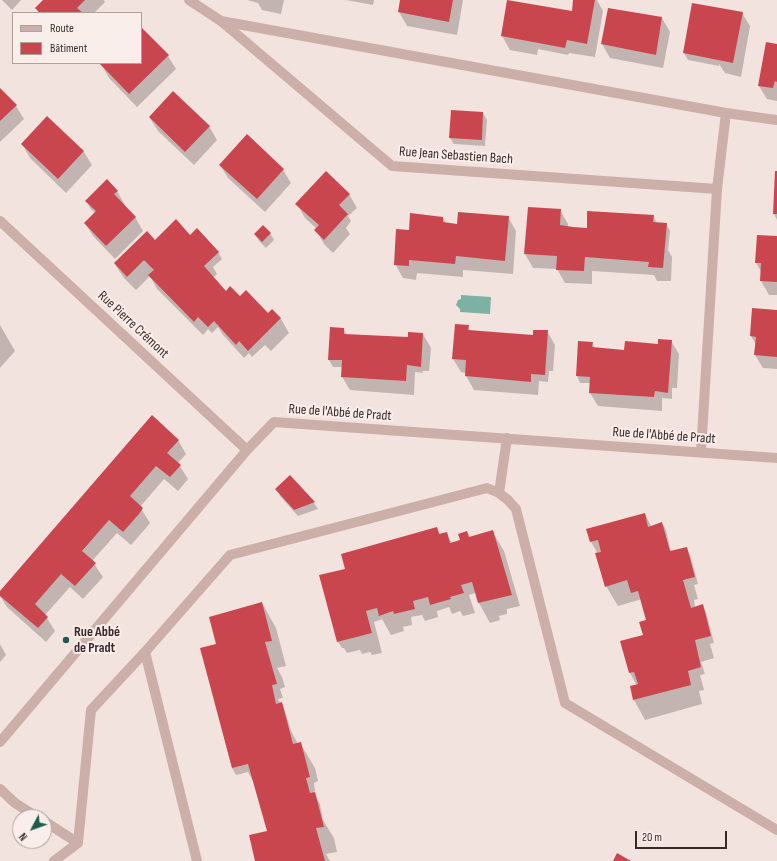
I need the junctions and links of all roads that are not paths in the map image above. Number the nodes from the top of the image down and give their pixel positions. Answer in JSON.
{"nodes":[{"id":1,"x":189,"y":0,"type":"edge"},
{"id":2,"x":221,"y":21,"type":"junction"},
{"id":3,"x":726,"y":113,"type":"junction"},
{"id":4,"x":777,"y":120,"type":"edge"},
{"id":5,"x":717,"y":189,"type":"junction"},
{"id":6,"x":0,"y":221,"type":"edge"},
{"id":7,"x":507,"y":438,"type":"junction"},
{"id":8,"x":247,"y":450,"type":"junction"},
{"id":9,"x":701,"y":452,"type":"junction"},
{"id":10,"x":777,"y":458,"type":"edge"},
{"id":11,"x":499,"y":493,"type":"junction"},
{"id":12,"x":145,"y":652,"type":"junction"},
{"id":13,"x":0,"y":742,"type":"edge"},
{"id":14,"x":0,"y":789,"type":"edge"},
{"id":15,"x":25,"y":809,"type":"edge"},
{"id":16,"x":52,"y":826,"type":"edge"},
{"id":17,"x":777,"y":830,"type":"edge"},
{"id":18,"x":78,"y":843,"type":"junction"},
{"id":19,"x":54,"y":861,"type":"edge"},
{"id":20,"x":197,"y":861,"type":"edge"}],
"edges":[{"from":1,"to":2,"type":"street","name":"Rue Jean Sebastien Bach"},
{"from":2,"to":3,"type":"street","name":"Rue Jean Sebastien Bach"},
{"from":2,"to":5,"type":"street","name":"Rue Jean Sebastien Bach"},
{"from":3,"to":4,"type":"street","name":"Rue Jean Sebastien Bach"},
{"from":3,"to":5,"type":"street"},
{"from":5,"to":9,"type":"street"},
{"from":6,"to":8,"type":"street","name":"Rue Pierre Crémont"},
{"from":7,"to":8,"type":"street","name":"Rue de l'Abbé de Pradt"},
{"from":7,"to":9,"type":"street","name":"Rue de l'Abbé de Pradt"},
{"from":7,"to":11,"type":"street"},
{"from":8,"to":13,"type":"street","name":"Rue de l'Abbé de Pradt"},
{"from":9,"to":10,"type":"street","name":"Rue de l'Abbé de Pradt"},
{"from":11,"to":12,"type":"street"},
{"from":11,"to":17,"type":"street"},
{"from":12,"to":18,"type":"street"},
{"from":12,"to":20,"type":"street"},
{"from":14,"to":15,"type":"street"},
{"from":16,"to":18,"type":"street"},
{"from":18,"to":19,"type":"street"}]}
